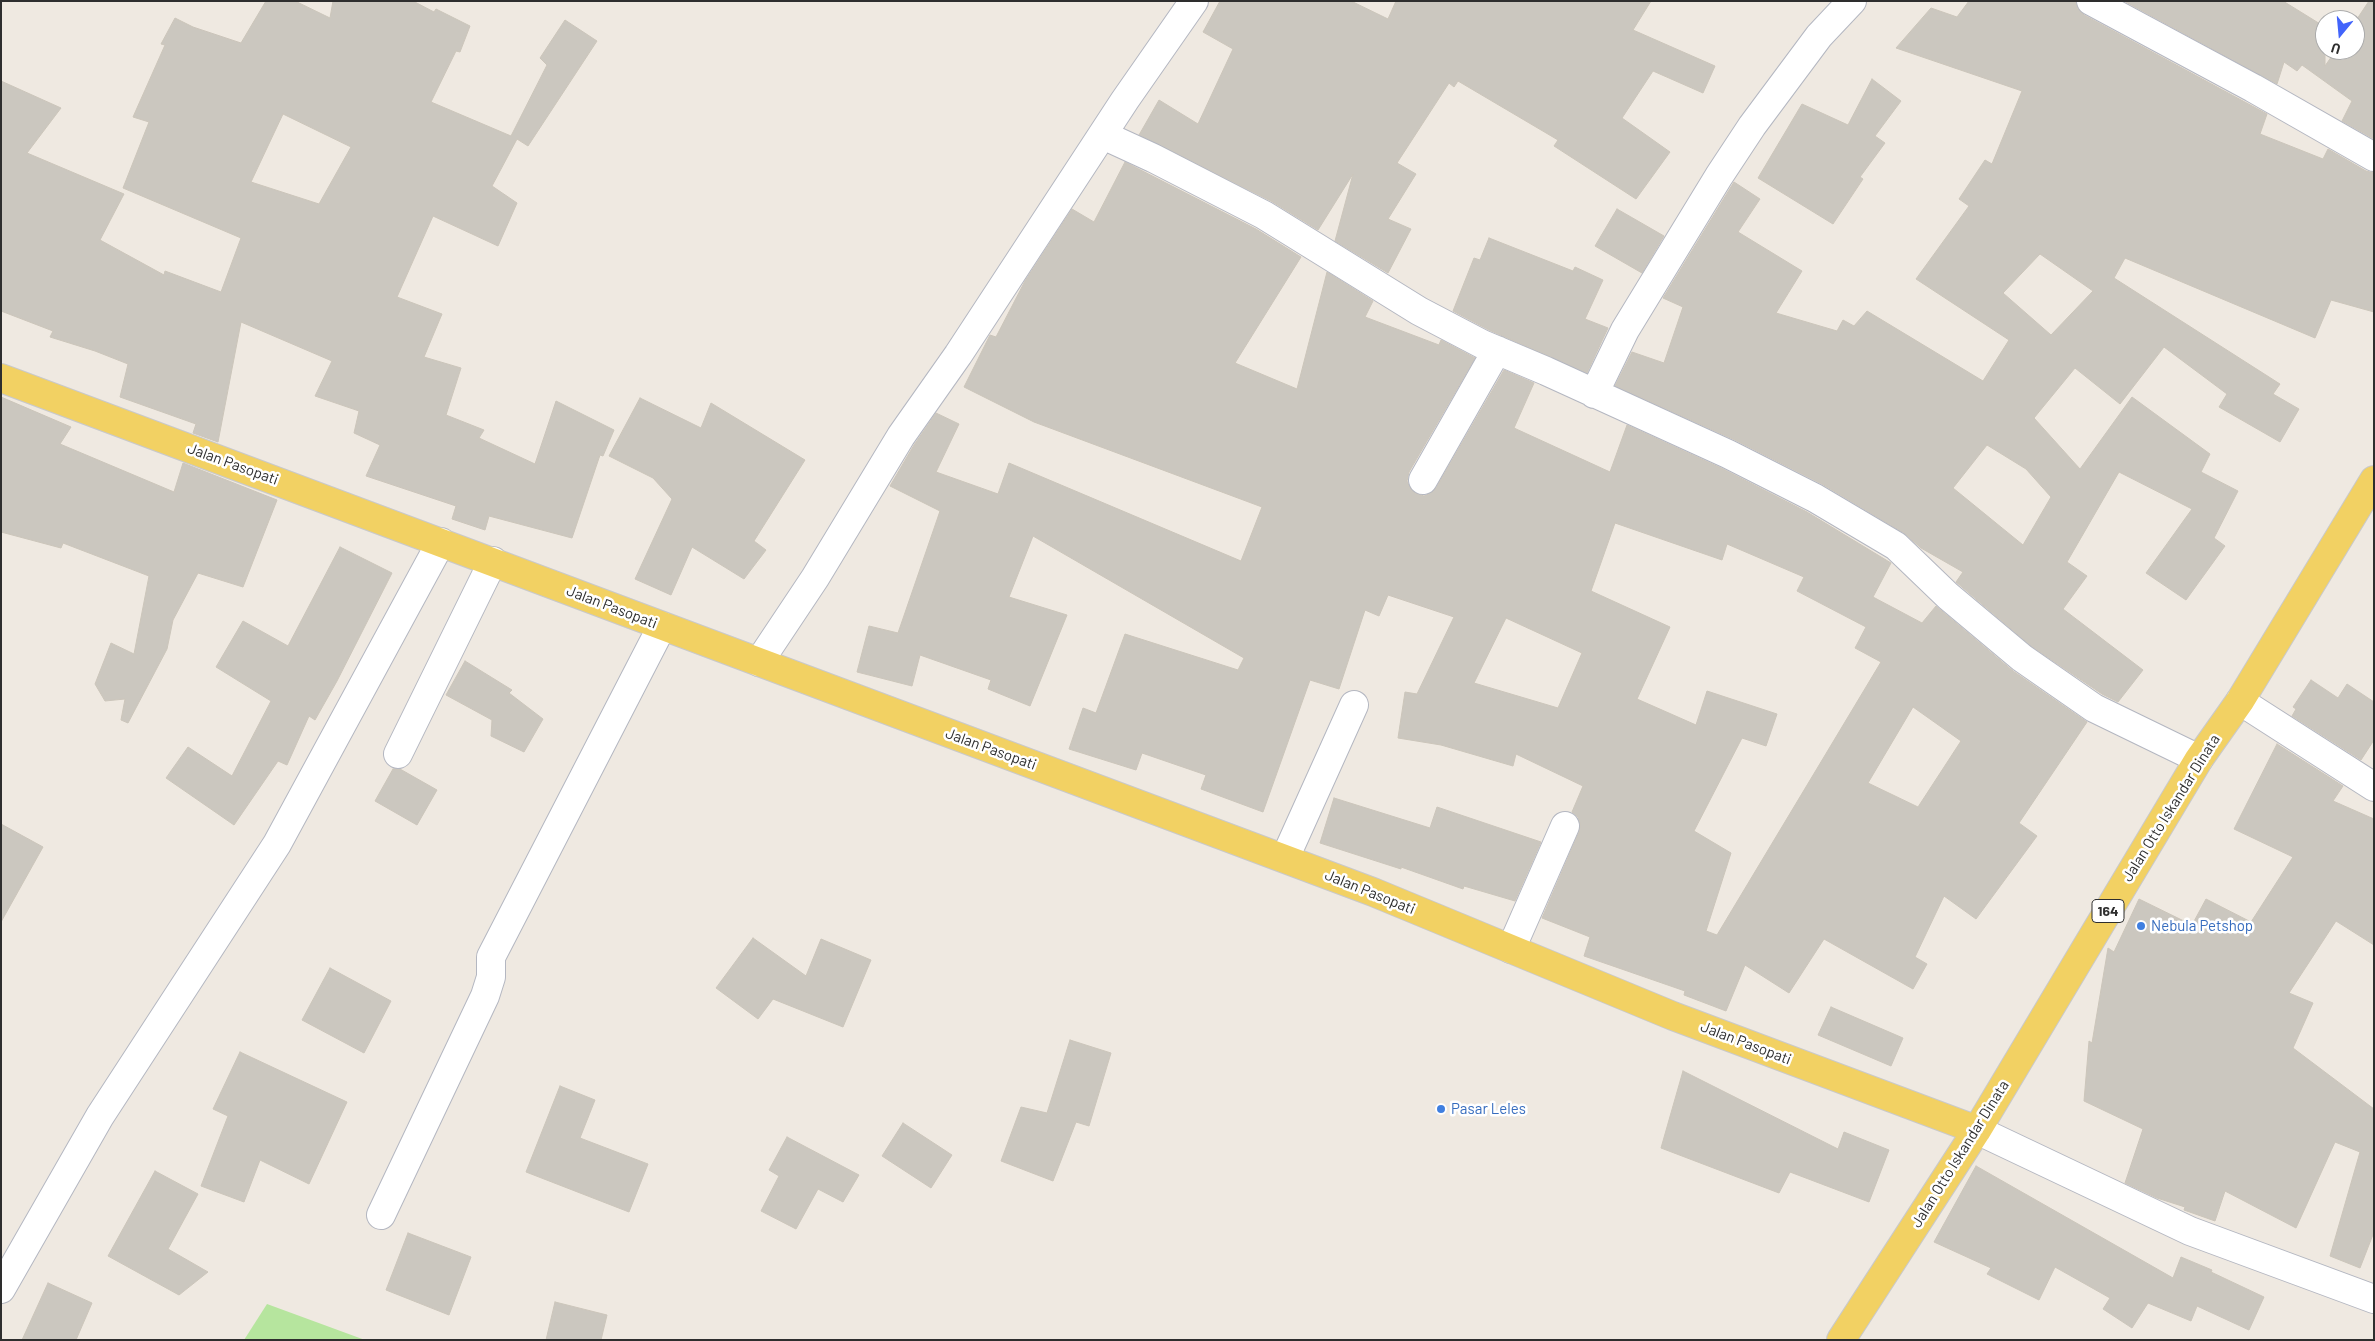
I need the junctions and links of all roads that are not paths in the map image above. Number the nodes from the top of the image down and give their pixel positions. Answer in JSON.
{"nodes":[{"id":1,"x":1194,"y":1,"type":"edge"},
{"id":2,"x":1852,"y":1,"type":"edge"},
{"id":3,"x":2091,"y":1,"type":"edge"},
{"id":4,"x":1103,"y":135,"type":"junction"},
{"id":5,"x":2374,"y":157,"type":"edge"},
{"id":6,"x":1497,"y":350,"type":"junction"},
{"id":7,"x":1,"y":378,"type":"edge"},
{"id":8,"x":1594,"y":394,"type":"junction"},
{"id":9,"x":1423,"y":480,"type":"dead end"},
{"id":10,"x":2374,"y":480,"type":"edge"},
{"id":11,"x":441,"y":542,"type":"junction"},
{"id":12,"x":493,"y":561,"type":"junction"},
{"id":13,"x":662,"y":626,"type":"junction"},
{"id":14,"x":759,"y":662,"type":"junction"},
{"id":15,"x":2240,"y":700,"type":"junction"},
{"id":16,"x":1354,"y":705,"type":"dead end"},
{"id":17,"x":398,"y":754,"type":"dead end"},
{"id":18,"x":2199,"y":759,"type":"junction"},
{"id":19,"x":2374,"y":787,"type":"edge"},
{"id":20,"x":1565,"y":826,"type":"dead end"},
{"id":21,"x":1284,"y":858,"type":"junction"},
{"id":22,"x":1511,"y":949,"type":"junction"},
{"id":23,"x":1977,"y":1130,"type":"junction"},
{"id":24,"x":381,"y":1215,"type":"dead end"},
{"id":25,"x":1,"y":1289,"type":"edge"},
{"id":26,"x":2374,"y":1299,"type":"edge"},
{"id":27,"x":1840,"y":1340,"type":"edge"}],
"edges":[{"from":1,"to":4,"type":"street"},
{"from":2,"to":8,"type":"street"},
{"from":3,"to":5,"type":"street"},
{"from":4,"to":6,"type":"street"},
{"from":4,"to":14,"type":"street"},
{"from":6,"to":8,"type":"street"},
{"from":6,"to":9,"type":"street"},
{"from":7,"to":11,"type":"main road","name":"Jalan Pasopati"},
{"from":8,"to":18,"type":"street"},
{"from":10,"to":15,"type":"main road","name":"Jalan Otto Iskandar Dinata","number":"164"},
{"from":11,"to":12,"type":"main road","name":"Jalan Pasopati"},
{"from":11,"to":25,"type":"street"},
{"from":12,"to":13,"type":"main road","name":"Jalan Pasopati"},
{"from":12,"to":17,"type":"street"},
{"from":13,"to":14,"type":"main road","name":"Jalan Pasopati"},
{"from":13,"to":24,"type":"street"},
{"from":14,"to":21,"type":"main road","name":"Jalan Pasopati"},
{"from":15,"to":18,"type":"main road","name":"Jalan Otto Iskandar Dinata","number":"164"},
{"from":15,"to":19,"type":"street"},
{"from":16,"to":21,"type":"street"},
{"from":18,"to":23,"type":"main road","name":"Jalan Otto Iskandar Dinata","number":"164"},
{"from":20,"to":22,"type":"street"},
{"from":21,"to":22,"type":"main road","name":"Jalan Pasopati"},
{"from":22,"to":23,"type":"main road","name":"Jalan Pasopati"},
{"from":23,"to":26,"type":"street"},
{"from":23,"to":27,"type":"main road","name":"Jalan Otto Iskandar Dinata","number":"164"}]}
